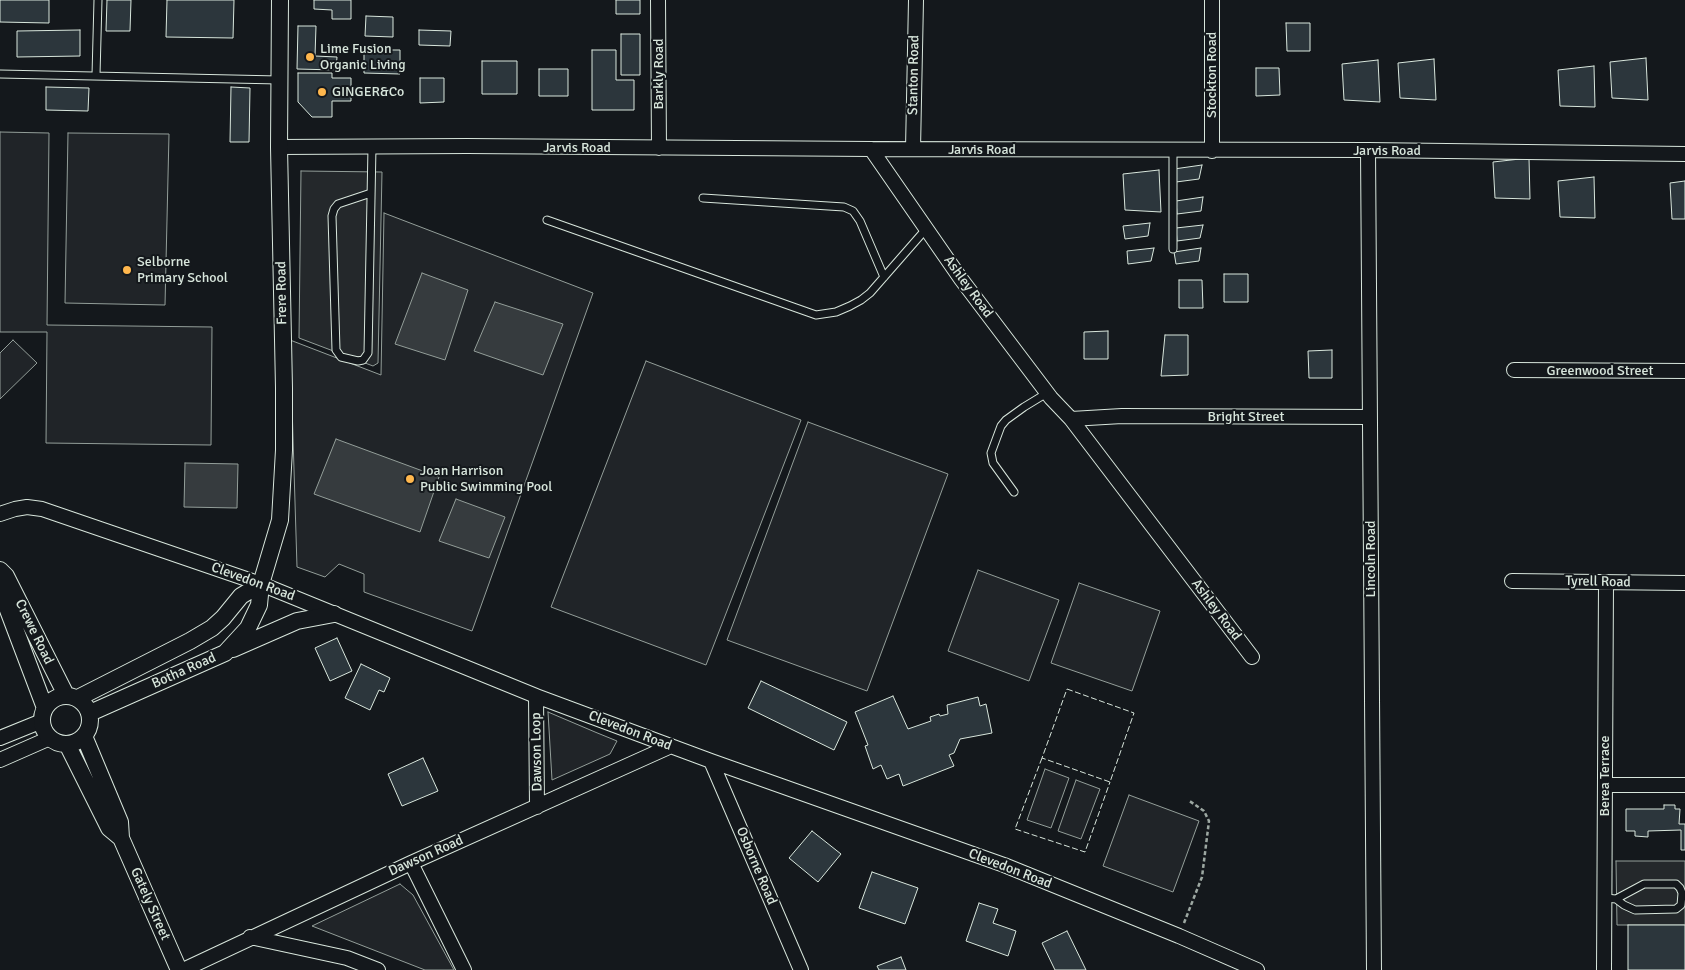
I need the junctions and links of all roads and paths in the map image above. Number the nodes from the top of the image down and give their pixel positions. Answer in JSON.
{"nodes":[{"id":1,"x":98,"y":0,"type":"edge"},
{"id":2,"x":280,"y":0,"type":"edge"},
{"id":3,"x":658,"y":0,"type":"edge"},
{"id":4,"x":916,"y":0,"type":"edge"},
{"id":5,"x":1212,"y":0,"type":"edge"},
{"id":6,"x":0,"y":74,"type":"edge"},
{"id":7,"x":96,"y":75,"type":"junction"},
{"id":8,"x":279,"y":80,"type":"junction"},
{"id":9,"x":372,"y":146,"type":"junction"},
{"id":10,"x":279,"y":147,"type":"junction"},
{"id":11,"x":659,"y":148,"type":"junction"},
{"id":12,"x":871,"y":149,"type":"junction"},
{"id":13,"x":913,"y":149,"type":"junction"},
{"id":14,"x":1368,"y":150,"type":"junction"},
{"id":15,"x":1172,"y":151,"type":"junction"},
{"id":16,"x":1212,"y":151,"type":"junction"},
{"id":17,"x":1685,"y":154,"type":"edge"},
{"id":18,"x":371,"y":193,"type":"junction"},
{"id":19,"x":703,"y":198,"type":"dead end"},
{"id":20,"x":547,"y":220,"type":"dead end"},
{"id":21,"x":926,"y":229,"type":"junction"},
{"id":22,"x":1173,"y":249,"type":"dead end"},
{"id":23,"x":884,"y":277,"type":"junction"},
{"id":24,"x":1514,"y":370,"type":"dead end"},
{"id":25,"x":1685,"y":371,"type":"edge"},
{"id":26,"x":1047,"y":393,"type":"junction"},
{"id":27,"x":1370,"y":417,"type":"junction"},
{"id":28,"x":1071,"y":419,"type":"junction"},
{"id":29,"x":1014,"y":492,"type":"dead end"},
{"id":30,"x":0,"y":514,"type":"edge"},
{"id":31,"x":0,"y":570,"type":"edge"},
{"id":32,"x":1512,"y":581,"type":"dead end"},
{"id":33,"x":1606,"y":583,"type":"junction"},
{"id":34,"x":1685,"y":583,"type":"edge"},
{"id":35,"x":261,"y":584,"type":"junction"},
{"id":36,"x":0,"y":588,"type":"edge"},
{"id":37,"x":259,"y":605,"type":"joint"},
{"id":38,"x":334,"y":614,"type":"junction"},
{"id":39,"x":225,"y":652,"type":"junction"},
{"id":40,"x":1252,"y":657,"type":"dead end"},
{"id":41,"x":536,"y":696,"type":"junction"},
{"id":42,"x":72,"y":697,"type":"junction"},
{"id":43,"x":90,"y":712,"type":"junction"},
{"id":44,"x":43,"y":714,"type":"junction"},
{"id":45,"x":84,"y":736,"type":"junction"},
{"id":46,"x":0,"y":738,"type":"edge"},
{"id":47,"x":50,"y":738,"type":"junction"},
{"id":48,"x":67,"y":744,"type":"junction"},
{"id":49,"x":671,"y":746,"type":"junction"},
{"id":50,"x":0,"y":760,"type":"edge"},
{"id":51,"x":711,"y":761,"type":"junction"},
{"id":52,"x":1605,"y":785,"type":"junction"},
{"id":53,"x":1685,"y":785,"type":"edge"},
{"id":54,"x":1188,"y":800,"type":"dead end"},
{"id":55,"x":537,"y":807,"type":"junction"},
{"id":56,"x":121,"y":838,"type":"junction"},
{"id":57,"x":410,"y":863,"type":"junction"},
{"id":58,"x":1610,"y":899,"type":"junction"},
{"id":59,"x":1179,"y":936,"type":"junction"},
{"id":60,"x":250,"y":937,"type":"junction"},
{"id":61,"x":1374,"y":969,"type":"edge"},
{"id":62,"x":181,"y":970,"type":"edge"},
{"id":63,"x":378,"y":970,"type":"edge"},
{"id":64,"x":464,"y":970,"type":"edge"},
{"id":65,"x":801,"y":970,"type":"edge"},
{"id":66,"x":1257,"y":970,"type":"edge"},
{"id":67,"x":1604,"y":970,"type":"edge"}],
"edges":[{"from":1,"to":7,"type":"lane"},
{"from":2,"to":8,"type":"street","name":"Frere Road"},
{"from":3,"to":11,"type":"street","name":"Barkly Road"},
{"from":4,"to":13,"type":"street","name":"Stanton Road"},
{"from":5,"to":16,"type":"street","name":"Stockton Road"},
{"from":6,"to":7,"type":"lane"},
{"from":7,"to":8,"type":"lane"},
{"from":8,"to":10,"type":"street","name":"Frere Road"},
{"from":9,"to":10,"type":"street","name":"Jarvis Road"},
{"from":9,"to":11,"type":"street","name":"Jarvis Road"},
{"from":9,"to":18,"type":"lane"},
{"from":10,"to":35,"type":"street","name":"Frere Road"},
{"from":11,"to":12,"type":"street","name":"Jarvis Road"},
{"from":12,"to":13,"type":"street","name":"Jarvis Road"},
{"from":12,"to":21,"type":"street","name":"Ashley Road"},
{"from":13,"to":15,"type":"street","name":"Jarvis Road"},
{"from":14,"to":16,"type":"street","name":"Jarvis Road"},
{"from":14,"to":17,"type":"street","name":"Jarvis Road"},
{"from":14,"to":27,"type":"street","name":"Lincoln Road"},
{"from":15,"to":16,"type":"street","name":"Jarvis Road"},
{"from":15,"to":22,"type":"lane"},
{"from":18,"to":18,"type":"lane"},
{"from":19,"to":23,"type":"lane"},
{"from":20,"to":23,"type":"lane"},
{"from":21,"to":23,"type":"lane"},
{"from":21,"to":26,"type":"street","name":"Ashley Road"},
{"from":24,"to":25,"type":"street","name":"Greenwood Street"},
{"from":26,"to":28,"type":"street","name":"Ashley Road"},
{"from":26,"to":29,"type":"lane"},
{"from":27,"to":28,"type":"street","name":"Bright Street"},
{"from":27,"to":61,"type":"street","name":"Lincoln Road"},
{"from":28,"to":40,"type":"street","name":"Ashley Road"},
{"from":30,"to":35,"type":"street","name":"Clevedon Road"},
{"from":31,"to":42,"type":"street","name":"Crewe Road"},
{"from":32,"to":33,"type":"street","name":"Tyrell Road"},
{"from":33,"to":34,"type":"street","name":"Tyrell Road"},
{"from":33,"to":52,"type":"street","name":"Berea Terrace"},
{"from":35,"to":37,"type":"street","name":"Frere Road"},
{"from":35,"to":38,"type":"street","name":"Clevedon Road"},
{"from":35,"to":42,"type":"street","name":"Botha Road"},
{"from":36,"to":44,"type":"street","name":"Crewe Road"},
{"from":37,"to":39,"type":"street","name":"Botha Road"},
{"from":38,"to":39,"type":"street"},
{"from":38,"to":41,"type":"street","name":"Clevedon Road"},
{"from":39,"to":43,"type":"street","name":"Botha Road"},
{"from":41,"to":49,"type":"street","name":"Clevedon Road"},
{"from":41,"to":55,"type":"street","name":"Dawson Loop"},
{"from":42,"to":43,"type":"street"},
{"from":42,"to":44,"type":"street"},
{"from":43,"to":45,"type":"street"},
{"from":44,"to":46,"type":"street"},
{"from":44,"to":47,"type":"street"},
{"from":45,"to":48,"type":"street"},
{"from":45,"to":56,"type":"street","name":"Gately Street"},
{"from":47,"to":48,"type":"street"},
{"from":47,"to":50,"type":"street"},
{"from":48,"to":56,"type":"street","name":"Gately Street"},
{"from":49,"to":51,"type":"street","name":"Clevedon Road"},
{"from":49,"to":55,"type":"street","name":"Dawson Road"},
{"from":51,"to":59,"type":"street","name":"Clevedon Road"},
{"from":51,"to":65,"type":"street","name":"Osborne Road"},
{"from":52,"to":53,"type":"street"},
{"from":52,"to":58,"type":"street","name":"Berea Terrace"},
{"from":54,"to":59,"type":"path"},
{"from":55,"to":57,"type":"street","name":"Dawson Road"},
{"from":56,"to":62,"type":"street","name":"Gately Street"},
{"from":57,"to":60,"type":"street","name":"Dawson Road"},
{"from":57,"to":64,"type":"street"},
{"from":58,"to":58,"type":"lane"},
{"from":58,"to":67,"type":"street","name":"Berea Terrace"},
{"from":59,"to":66,"type":"street","name":"Clevedon Road"},
{"from":60,"to":62,"type":"street","name":"Dawson Road"},
{"from":60,"to":63,"type":"street"}]}
